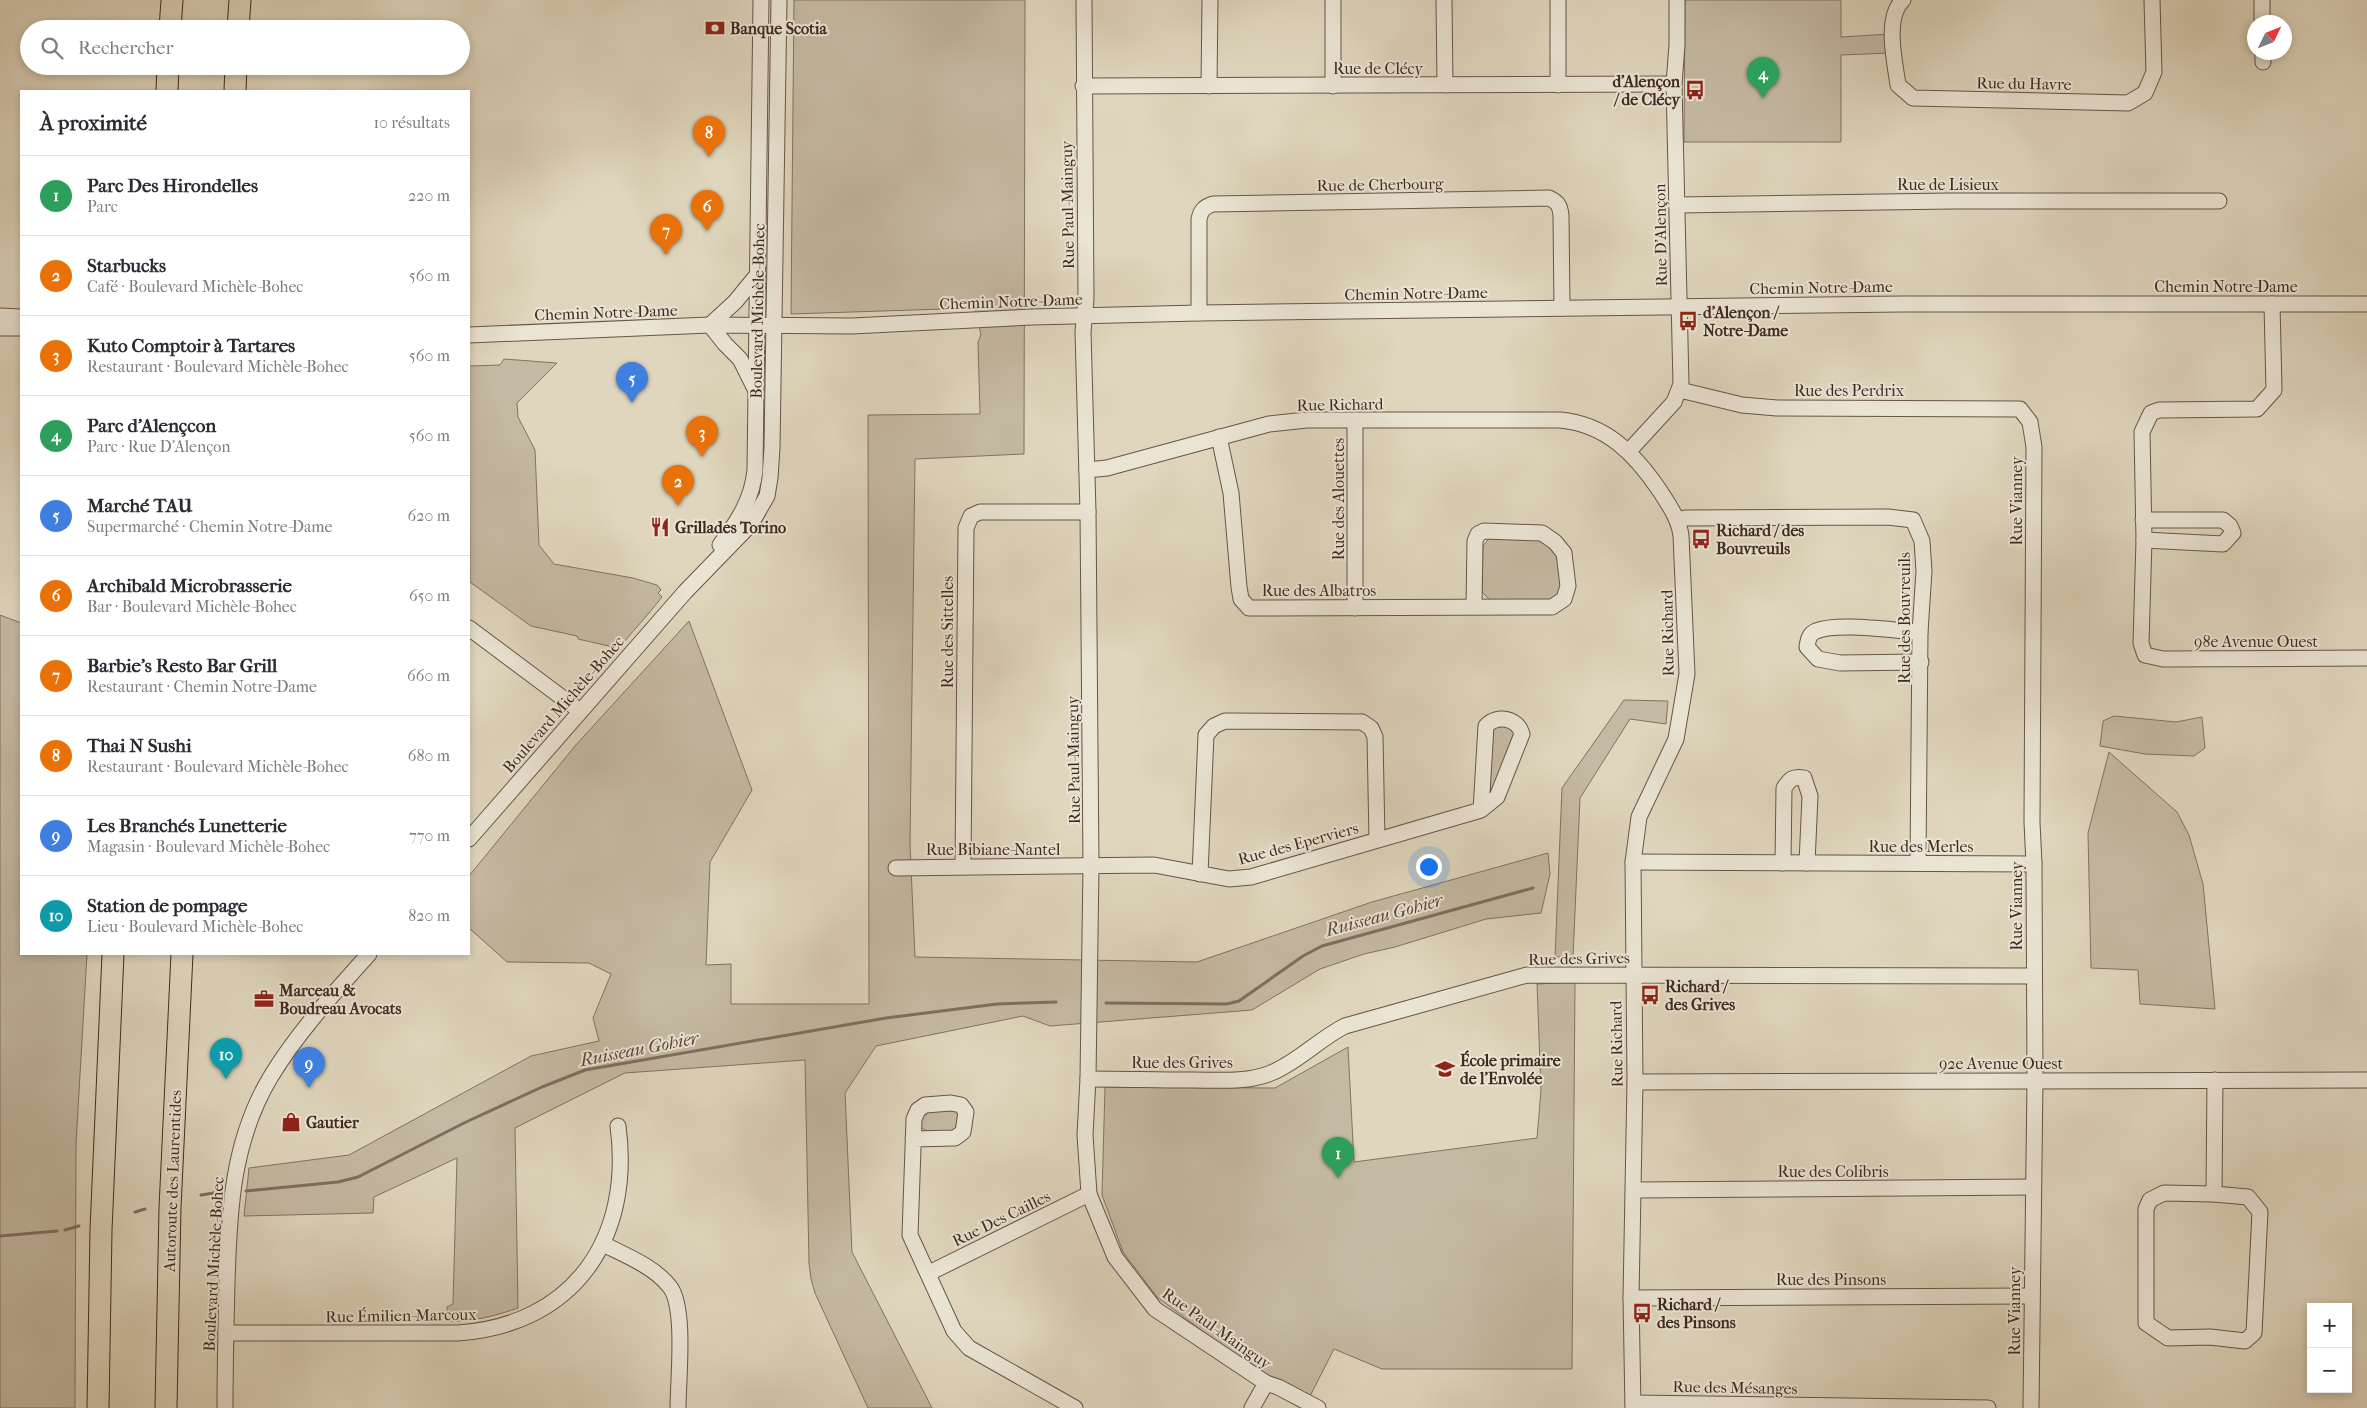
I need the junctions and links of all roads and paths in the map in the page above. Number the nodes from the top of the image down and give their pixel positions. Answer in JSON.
{"nodes":[{"id":1,"x":172,"y":0,"type":"edge"},
{"id":2,"x":240,"y":0,"type":"edge"},
{"id":3,"x":761,"y":0,"type":"edge"},
{"id":4,"x":779,"y":0,"type":"edge"},
{"id":5,"x":1084,"y":0,"type":"edge"},
{"id":6,"x":1210,"y":0,"type":"edge"},
{"id":7,"x":1333,"y":0,"type":"edge"},
{"id":8,"x":1444,"y":0,"type":"edge"},
{"id":9,"x":1558,"y":0,"type":"edge"},
{"id":10,"x":1677,"y":0,"type":"edge"},
{"id":11,"x":1903,"y":0,"type":"edge"},
{"id":12,"x":2152,"y":0,"type":"edge"},
{"id":13,"x":2262,"y":0,"type":"edge"},
{"id":14,"x":2262,"y":15,"type":"edge"},
{"id":15,"x":171,"y":20,"type":"edge"},
{"id":16,"x":239,"y":20,"type":"edge"},
{"id":17,"x":167,"y":75,"type":"edge"},
{"id":18,"x":236,"y":75,"type":"edge"},
{"id":19,"x":1674,"y":84,"type":"junction"},
{"id":20,"x":1445,"y":85,"type":"junction"},
{"id":21,"x":1558,"y":85,"type":"junction"},
{"id":22,"x":1083,"y":86,"type":"junction"},
{"id":23,"x":1209,"y":86,"type":"junction"},
{"id":24,"x":1333,"y":86,"type":"junction"},
{"id":25,"x":166,"y":90,"type":"edge"},
{"id":26,"x":235,"y":90,"type":"edge"},
{"id":27,"x":2219,"y":201,"type":"dead end"},
{"id":28,"x":1677,"y":205,"type":"junction"},
{"id":29,"x":758,"y":274,"type":"junction"},
{"id":30,"x":2272,"y":304,"type":"junction"},
{"id":31,"x":2366,"y":304,"type":"edge"},
{"id":32,"x":1680,"y":307,"type":"junction"},
{"id":33,"x":1562,"y":308,"type":"junction"},
{"id":34,"x":1199,"y":313,"type":"junction"},
{"id":35,"x":0,"y":316,"type":"edge"},
{"id":36,"x":1085,"y":316,"type":"junction"},
{"id":37,"x":20,"y":317,"type":"edge"},
{"id":38,"x":710,"y":325,"type":"junction"},
{"id":39,"x":758,"y":325,"type":"junction"},
{"id":40,"x":774,"y":326,"type":"junction"},
{"id":41,"x":0,"y":328,"type":"edge"},
{"id":42,"x":20,"y":328,"type":"edge"},
{"id":43,"x":470,"y":335,"type":"edge"},
{"id":44,"x":1680,"y":390,"type":"junction"},
{"id":45,"x":757,"y":393,"type":"junction"},
{"id":46,"x":2020,"y":409,"type":"joint"},
{"id":47,"x":1355,"y":420,"type":"junction"},
{"id":48,"x":1219,"y":437,"type":"junction"},
{"id":49,"x":1629,"y":451,"type":"junction"},
{"id":50,"x":1087,"y":470,"type":"junction"},
{"id":51,"x":1088,"y":512,"type":"junction"},
{"id":52,"x":1677,"y":520,"type":"junction"},
{"id":53,"x":2143,"y":520,"type":"junction"},
{"id":54,"x":2144,"y":540,"type":"junction"},
{"id":55,"x":684,"y":592,"type":"junction"},
{"id":56,"x":1474,"y":607,"type":"junction"},
{"id":57,"x":1355,"y":608,"type":"junction"},
{"id":58,"x":470,"y":629,"type":"edge"},
{"id":59,"x":1920,"y":632,"type":"junction"},
{"id":60,"x":2367,"y":658,"type":"edge"},
{"id":61,"x":1921,"y":662,"type":"junction"},
{"id":62,"x":580,"y":711,"type":"junction"},
{"id":63,"x":1481,"y":810,"type":"junction"},
{"id":64,"x":470,"y":838,"type":"edge"},
{"id":65,"x":1377,"y":839,"type":"junction"},
{"id":66,"x":1633,"y":862,"type":"junction"},
{"id":67,"x":1783,"y":863,"type":"junction"},
{"id":68,"x":1807,"y":863,"type":"junction"},
{"id":69,"x":1918,"y":864,"type":"junction"},
{"id":70,"x":2034,"y":864,"type":"junction"},
{"id":71,"x":963,"y":866,"type":"junction"},
{"id":72,"x":1091,"y":866,"type":"junction"},
{"id":73,"x":896,"y":868,"type":"dead end"},
{"id":74,"x":1200,"y":874,"type":"junction"},
{"id":75,"x":113,"y":955,"type":"edge"},
{"id":76,"x":182,"y":955,"type":"edge"},
{"id":77,"x":368,"y":955,"type":"edge"},
{"id":78,"x":1632,"y":974,"type":"junction"},
{"id":79,"x":2033,"y":976,"type":"junction"},
{"id":80,"x":1088,"y":1078,"type":"junction"},
{"id":81,"x":2035,"y":1080,"type":"junction"},
{"id":82,"x":2215,"y":1080,"type":"junction"},
{"id":83,"x":2367,"y":1080,"type":"edge"},
{"id":84,"x":1635,"y":1082,"type":"junction"},
{"id":85,"x":618,"y":1126,"type":"dead end"},
{"id":86,"x":913,"y":1139,"type":"dead end"},
{"id":87,"x":2032,"y":1187,"type":"junction"},
{"id":88,"x":1634,"y":1190,"type":"junction"},
{"id":89,"x":1089,"y":1194,"type":"junction"},
{"id":90,"x":2214,"y":1194,"type":"junction"},
{"id":91,"x":603,"y":1244,"type":"junction"},
{"id":92,"x":928,"y":1273,"type":"junction"},
{"id":93,"x":2031,"y":1296,"type":"junction"},
{"id":94,"x":1631,"y":1298,"type":"junction"},
{"id":95,"x":226,"y":1333,"type":"junction"},
{"id":96,"x":1266,"y":1383,"type":"junction"},
{"id":97,"x":1632,"y":1405,"type":"edge"},
{"id":98,"x":98,"y":1408,"type":"edge"},
{"id":99,"x":166,"y":1408,"type":"edge"},
{"id":100,"x":225,"y":1408,"type":"edge"},
{"id":101,"x":678,"y":1408,"type":"edge"},
{"id":102,"x":1075,"y":1408,"type":"edge"},
{"id":103,"x":1252,"y":1408,"type":"edge"},
{"id":104,"x":1318,"y":1408,"type":"edge"},
{"id":105,"x":1988,"y":1408,"type":"edge"},
{"id":106,"x":2031,"y":1408,"type":"edge"}],
"edges":[{"from":1,"to":15,"type":"highway"},
{"from":2,"to":16,"type":"highway"},
{"from":3,"to":29,"type":"street","name":"Boulevard Michèle-Bohec"},
{"from":4,"to":40,"type":"street","name":"Boulevard Michèle-Bohec"},
{"from":5,"to":22,"type":"street","name":"Rue Paul-Mainguy"},
{"from":6,"to":23,"type":"street"},
{"from":7,"to":24,"type":"street"},
{"from":8,"to":20,"type":"street"},
{"from":9,"to":21,"type":"street"},
{"from":10,"to":19,"type":"street","name":"Rue D'Alençon"},
{"from":11,"to":12,"type":"street","name":"Rue du Havre"},
{"from":13,"to":14,"type":"street"},
{"from":17,"to":25,"type":"highway"},
{"from":18,"to":26,"type":"highway"},
{"from":19,"to":21,"type":"street","name":"Rue de Clécy"},
{"from":19,"to":28,"type":"street","name":"Rue D'Alençon"},
{"from":20,"to":21,"type":"street","name":"Rue de Clécy"},
{"from":20,"to":24,"type":"street","name":"Rue de Clécy"},
{"from":22,"to":23,"type":"street","name":"Rue de Clécy"},
{"from":22,"to":36,"type":"street","name":"Rue Paul-Mainguy"},
{"from":23,"to":24,"type":"street","name":"Rue de Clécy"},
{"from":27,"to":28,"type":"street","name":"Rue de Lisieux"},
{"from":28,"to":32,"type":"street","name":"Rue D'Alençon"},
{"from":29,"to":38,"type":"street"},
{"from":29,"to":39,"type":"street","name":"Boulevard Michèle-Bohec"},
{"from":30,"to":31,"type":"street","name":"Chemin Notre-Dame"},
{"from":30,"to":32,"type":"street","name":"Chemin Notre-Dame"},
{"from":30,"to":53,"type":"street"},
{"from":32,"to":33,"type":"street","name":"Chemin Notre-Dame"},
{"from":32,"to":44,"type":"street","name":"Rue D'Alençon"},
{"from":33,"to":34,"type":"street","name":"Chemin Notre-Dame"},
{"from":33,"to":34,"type":"street","name":"Rue de Cherbourg"},
{"from":34,"to":36,"type":"street","name":"Chemin Notre-Dame"},
{"from":35,"to":37,"type":"street"},
{"from":36,"to":40,"type":"street","name":"Chemin Notre-Dame"},
{"from":36,"to":50,"type":"street","name":"Rue Paul-Mainguy"},
{"from":38,"to":39,"type":"street","name":"Chemin Notre-Dame"},
{"from":38,"to":43,"type":"street","name":"Chemin Notre-Dame"},
{"from":38,"to":45,"type":"street"},
{"from":39,"to":40,"type":"street","name":"Chemin Notre-Dame"},
{"from":39,"to":45,"type":"street","name":"Boulevard Michèle-Bohec"},
{"from":40,"to":55,"type":"street","name":"Boulevard Michèle-Bohec"},
{"from":41,"to":42,"type":"street"},
{"from":44,"to":46,"type":"street","name":"Rue des Perdrix"},
{"from":44,"to":49,"type":"street"},
{"from":45,"to":55,"type":"street","name":"Boulevard Michèle-Bohec"},
{"from":46,"to":70,"type":"street","name":"Rue Vianney"},
{"from":47,"to":48,"type":"street","name":"Rue Richard"},
{"from":47,"to":49,"type":"street","name":"Rue Richard"},
{"from":47,"to":57,"type":"street","name":"Rue des Alouettes"},
{"from":48,"to":50,"type":"street","name":"Rue Richard"},
{"from":48,"to":57,"type":"street","name":"Rue des Albatros"},
{"from":49,"to":52,"type":"street","name":"Rue Richard"},
{"from":50,"to":51,"type":"street","name":"Rue Paul-Mainguy"},
{"from":51,"to":71,"type":"street","name":"Rue des Sittelles"},
{"from":51,"to":72,"type":"street","name":"Rue Paul-Mainguy"},
{"from":52,"to":59,"type":"street","name":"Rue des Bouvreuils"},
{"from":52,"to":66,"type":"street","name":"Rue Richard"},
{"from":53,"to":54,"type":"street"},
{"from":53,"to":54,"type":"street"},
{"from":54,"to":60,"type":"street","name":"98e Avenue Ouest"},
{"from":55,"to":62,"type":"street","name":"Boulevard Michèle-Bohec"},
{"from":56,"to":56,"type":"street","name":"Rue des Albatros"},
{"from":56,"to":57,"type":"street","name":"Rue des Albatros"},
{"from":58,"to":62,"type":"street"},
{"from":59,"to":61,"type":"street","name":"Rue des Bouvreuils"},
{"from":59,"to":61,"type":"street"},
{"from":61,"to":69,"type":"street","name":"Rue des Bouvreuils"},
{"from":62,"to":64,"type":"street","name":"Boulevard Michèle-Bohec"},
{"from":63,"to":63,"type":"street","name":"Rue des Eperviers"},
{"from":63,"to":65,"type":"street","name":"Rue des Eperviers"},
{"from":65,"to":74,"type":"street","name":"Rue des Eperviers"},
{"from":65,"to":74,"type":"street"},
{"from":66,"to":67,"type":"street","name":"Rue des Merles"},
{"from":66,"to":78,"type":"street","name":"Rue Richard"},
{"from":67,"to":68,"type":"street","name":"Rue des Merles"},
{"from":67,"to":68,"type":"street"},
{"from":68,"to":69,"type":"street","name":"Rue des Merles"},
{"from":69,"to":70,"type":"street","name":"Rue des Merles"},
{"from":70,"to":79,"type":"street","name":"Rue Vianney"},
{"from":71,"to":72,"type":"street","name":"Rue Bibiane-Nantel"},
{"from":71,"to":73,"type":"street","name":"Rue Bibiane-Nantel"},
{"from":72,"to":74,"type":"street","name":"Rue des Eperviers"},
{"from":72,"to":80,"type":"street","name":"Rue Paul-Mainguy"},
{"from":75,"to":98,"type":"highway"},
{"from":76,"to":99,"type":"highway","name":"Autoroute des Laurentides"},
{"from":77,"to":95,"type":"street","name":"Boulevard Michèle-Bohec"},
{"from":78,"to":79,"type":"street","name":"Rue des Grives"},
{"from":78,"to":80,"type":"street","name":"Rue des Grives"},
{"from":78,"to":84,"type":"street","name":"Rue Richard"},
{"from":79,"to":81,"type":"street","name":"Rue Vianney"},
{"from":80,"to":89,"type":"street","name":"Rue Paul-Mainguy"},
{"from":81,"to":82,"type":"street","name":"92e Avenue Ouest"},
{"from":81,"to":84,"type":"street","name":"92e Avenue Ouest"},
{"from":81,"to":87,"type":"street","name":"Rue Vianney"},
{"from":82,"to":83,"type":"street","name":"92e Avenue Ouest"},
{"from":82,"to":90,"type":"street"},
{"from":84,"to":88,"type":"street","name":"Rue Richard"},
{"from":85,"to":91,"type":"street","name":"Rue Émilien-Marcoux"},
{"from":86,"to":92,"type":"street"},
{"from":87,"to":88,"type":"street","name":"Rue des Colibris"},
{"from":87,"to":93,"type":"street","name":"Rue Vianney"},
{"from":88,"to":94,"type":"street","name":"Rue Richard"},
{"from":89,"to":92,"type":"street","name":"Rue Des Cailles"},
{"from":89,"to":96,"type":"street","name":"Rue Paul-Mainguy"},
{"from":90,"to":90,"type":"street"},
{"from":91,"to":95,"type":"street","name":"Rue Émilien-Marcoux"},
{"from":91,"to":101,"type":"street"},
{"from":92,"to":102,"type":"street"},
{"from":93,"to":94,"type":"street","name":"Rue des Pinsons"},
{"from":93,"to":106,"type":"street","name":"Rue Vianney"},
{"from":94,"to":97,"type":"street","name":"Rue Richard"},
{"from":95,"to":100,"type":"street","name":"Boulevard Michèle-Bohec"},
{"from":96,"to":103,"type":"street"},
{"from":96,"to":104,"type":"street","name":"Rue Paul-Mainguy"},
{"from":97,"to":105,"type":"street","name":"Rue des Mésanges"}]}
